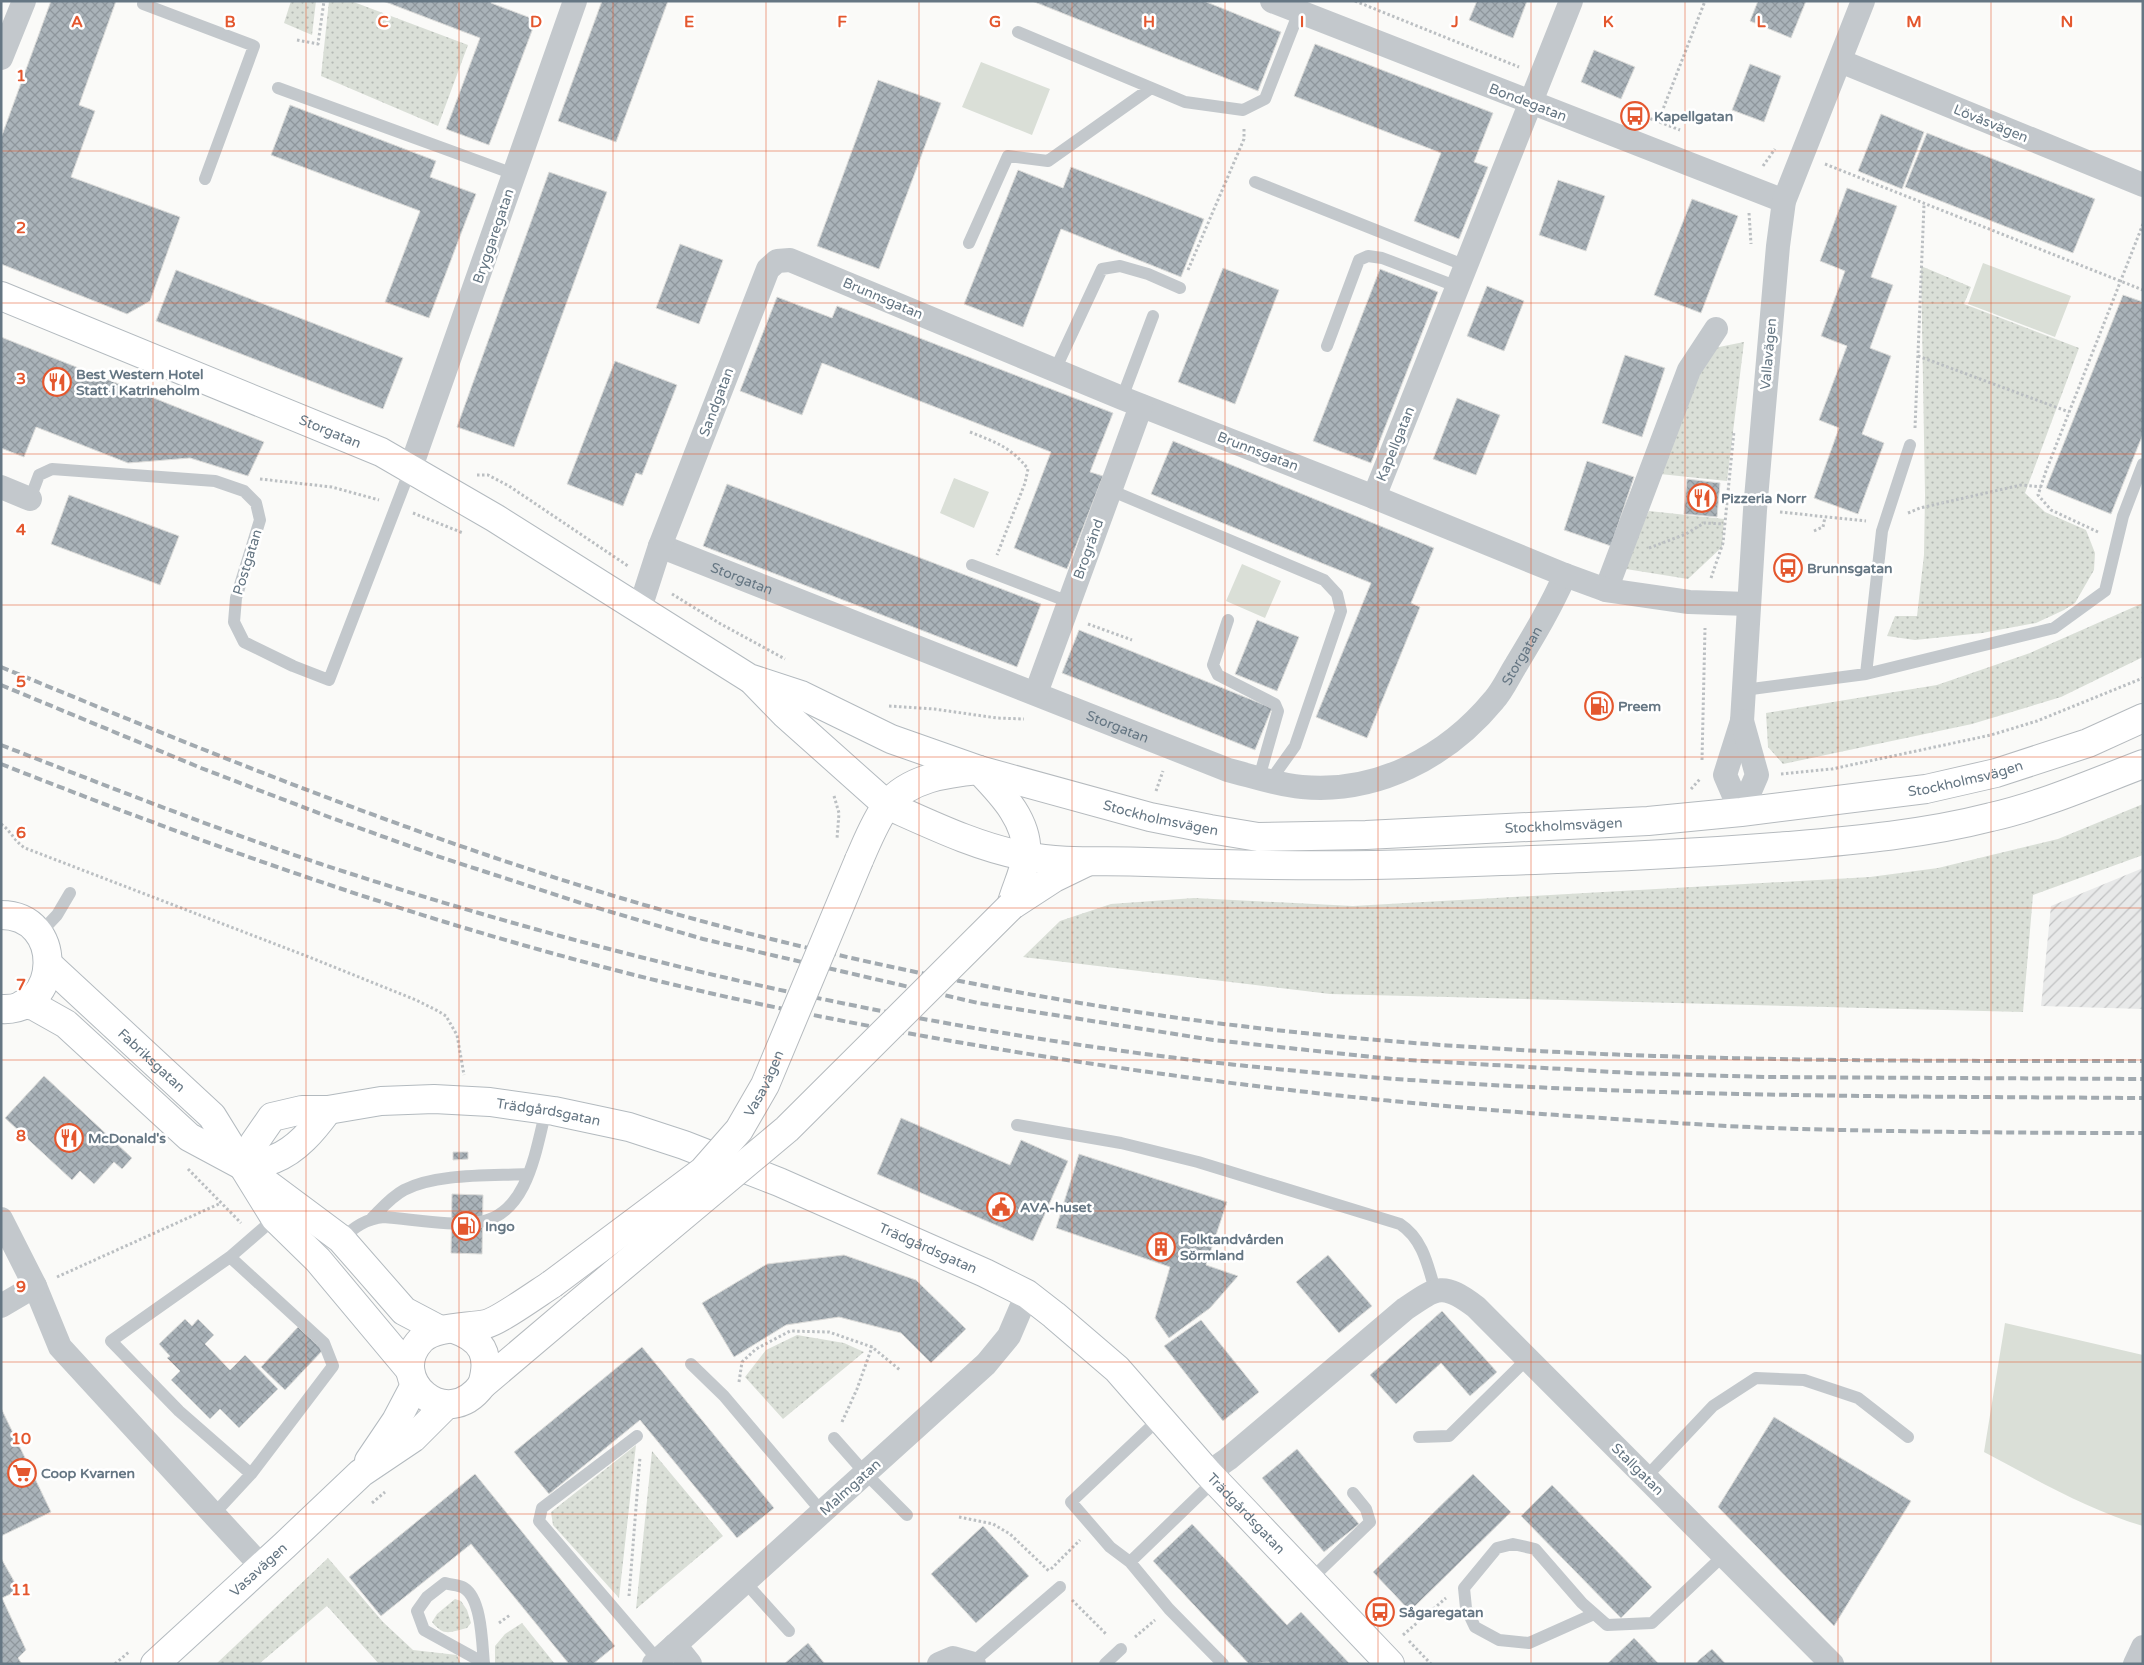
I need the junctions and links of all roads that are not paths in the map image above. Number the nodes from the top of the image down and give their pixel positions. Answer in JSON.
{"nodes":[{"id":1,"x":24,"y":1,"type":"edge"},
{"id":2,"x":144,"y":1,"type":"edge"},
{"id":3,"x":575,"y":1,"type":"edge"},
{"id":4,"x":1272,"y":1,"type":"edge"},
{"id":5,"x":1571,"y":1,"type":"edge"},
{"id":6,"x":1864,"y":1,"type":"edge"},
{"id":7,"x":1299,"y":12,"type":"junction"},
{"id":8,"x":1018,"y":32,"type":"dead end"},
{"id":9,"x":1,"y":58,"type":"edge"},
{"id":10,"x":1840,"y":61,"type":"junction"},
{"id":11,"x":278,"y":88,"type":"dead end"},
{"id":12,"x":1151,"y":88,"type":"junction"},
{"id":13,"x":1531,"y":104,"type":"junction"},
{"id":14,"x":514,"y":174,"type":"junction"},
{"id":15,"x":205,"y":180,"type":"dead end"},
{"id":16,"x":1255,"y":182,"type":"dead end"},
{"id":17,"x":2143,"y":185,"type":"edge"},
{"id":18,"x":1784,"y":201,"type":"junction"},
{"id":19,"x":969,"y":243,"type":"dead end"},
{"id":20,"x":777,"y":261,"type":"joint"},
{"id":21,"x":1462,"y":276,"type":"junction"},
{"id":22,"x":1180,"y":288,"type":"dead end"},
{"id":23,"x":1,"y":296,"type":"edge"},
{"id":24,"x":1153,"y":316,"type":"dead end"},
{"id":25,"x":1716,"y":329,"type":"dead end"},
{"id":26,"x":1327,"y":346,"type":"dead end"},
{"id":27,"x":1055,"y":370,"type":"junction"},
{"id":28,"x":1132,"y":402,"type":"junction"},
{"id":29,"x":1910,"y":446,"type":"road end"},
{"id":30,"x":2143,"y":464,"type":"edge"},
{"id":31,"x":410,"y":470,"type":"junction"},
{"id":32,"x":1,"y":487,"type":"edge"},
{"id":33,"x":1110,"y":490,"type":"junction"},
{"id":34,"x":1374,"y":497,"type":"junction"},
{"id":35,"x":30,"y":499,"type":"joint"},
{"id":36,"x":660,"y":546,"type":"junction"},
{"id":37,"x":972,"y":565,"type":"dead end"},
{"id":38,"x":1565,"y":575,"type":"junction"},
{"id":39,"x":1606,"y":590,"type":"junction"},
{"id":40,"x":1748,"y":604,"type":"junction"},
{"id":41,"x":640,"y":608,"type":"junction"},
{"id":42,"x":1066,"y":608,"type":"junction"},
{"id":43,"x":1228,"y":620,"type":"dead end"},
{"id":44,"x":1866,"y":674,"type":"junction"},
{"id":45,"x":749,"y":678,"type":"junction"},
{"id":46,"x":1744,"y":690,"type":"junction"},
{"id":47,"x":1036,"y":693,"type":"junction"},
{"id":48,"x":2143,"y":718,"type":"edge"},
{"id":49,"x":2143,"y":764,"type":"edge"},
{"id":50,"x":979,"y":770,"type":"junction"},
{"id":51,"x":1264,"y":780,"type":"junction"},
{"id":52,"x":887,"y":805,"type":"junction"},
{"id":53,"x":1741,"y":812,"type":"junction"},
{"id":54,"x":1742,"y":850,"type":"junction"},
{"id":55,"x":1026,"y":857,"type":"junction"},
{"id":56,"x":1089,"y":861,"type":"junction"},
{"id":57,"x":70,"y":893,"type":"dead end"},
{"id":58,"x":1010,"y":906,"type":"junction"},
{"id":59,"x":1,"y":915,"type":"edge"},
{"id":60,"x":39,"y":934,"type":"junction"},
{"id":61,"x":49,"y":965,"type":"junction"},
{"id":62,"x":12,"y":1006,"type":"edge"},
{"id":63,"x":328,"y":1110,"type":"junction"},
{"id":64,"x":546,"y":1110,"type":"junction"},
{"id":65,"x":1017,"y":1125,"type":"dead end"},
{"id":66,"x":243,"y":1166,"type":"junction"},
{"id":67,"x":528,"y":1174,"type":"junction"},
{"id":68,"x":275,"y":1218,"type":"junction"},
{"id":69,"x":372,"y":1218,"type":"junction"},
{"id":70,"x":1,"y":1219,"type":"edge"},
{"id":71,"x":341,"y":1239,"type":"junction"},
{"id":72,"x":230,"y":1257,"type":"junction"},
{"id":73,"x":35,"y":1286,"type":"junction"},
{"id":74,"x":1435,"y":1290,"type":"junction"},
{"id":75,"x":1027,"y":1294,"type":"junction"},
{"id":76,"x":1,"y":1306,"type":"edge"},
{"id":77,"x":447,"y":1329,"type":"junction"},
{"id":78,"x":1527,"y":1359,"type":"junction"},
{"id":79,"x":691,"y":1364,"type":"dead end"},
{"id":80,"x":413,"y":1377,"type":"junction"},
{"id":81,"x":482,"y":1385,"type":"junction"},
{"id":82,"x":446,"y":1405,"type":"junction"},
{"id":83,"x":1160,"y":1418,"type":"junction"},
{"id":84,"x":637,"y":1436,"type":"road end"},
{"id":85,"x":1419,"y":1437,"type":"dead end"},
{"id":86,"x":1908,"y":1437,"type":"dead end"},
{"id":87,"x":834,"y":1438,"type":"road end"},
{"id":88,"x":361,"y":1473,"type":"junction"},
{"id":89,"x":865,"y":1473,"type":"junction"},
{"id":90,"x":250,"y":1474,"type":"junction"},
{"id":91,"x":1211,"y":1476,"type":"junction"},
{"id":92,"x":1646,"y":1477,"type":"junction"},
{"id":93,"x":1353,"y":1492,"type":"dead end"},
{"id":94,"x":822,"y":1512,"type":"junction"},
{"id":95,"x":213,"y":1515,"type":"junction"},
{"id":96,"x":907,"y":1515,"type":"dead end"},
{"id":97,"x":1724,"y":1555,"type":"junction"},
{"id":98,"x":1130,"y":1562,"type":"junction"},
{"id":99,"x":262,"y":1567,"type":"junction"},
{"id":100,"x":1310,"y":1580,"type":"junction"},
{"id":101,"x":745,"y":1582,"type":"junction"},
{"id":102,"x":1060,"y":1587,"type":"road end"},
{"id":103,"x":1594,"y":1614,"type":"junction"},
{"id":104,"x":789,"y":1631,"type":"dead end"},
{"id":105,"x":2143,"y":1647,"type":"edge"},
{"id":106,"x":1121,"y":1649,"type":"road end"},
{"id":107,"x":662,"y":1656,"type":"edge"},
{"id":108,"x":484,"y":1663,"type":"edge"},
{"id":109,"x":974,"y":1663,"type":"edge"},
{"id":110,"x":155,"y":1664,"type":"edge"},
{"id":111,"x":690,"y":1664,"type":"edge"},
{"id":112,"x":939,"y":1664,"type":"edge"},
{"id":113,"x":1105,"y":1664,"type":"edge"},
{"id":114,"x":1223,"y":1664,"type":"edge"},
{"id":115,"x":1390,"y":1664,"type":"edge"},
{"id":116,"x":1832,"y":1664,"type":"edge"},
{"id":117,"x":2136,"y":1664,"type":"edge"}],
"edges":[{"from":1,"to":9,"type":"street"},
{"from":2,"to":15,"type":"lane"},
{"from":3,"to":14,"type":"street","name":"Bryggaregatan"},
{"from":4,"to":7,"type":"street","name":"Bondegatan"},
{"from":5,"to":13,"type":"street","name":"Kapellgatan"},
{"from":6,"to":10,"type":"street","name":"Vallavägen"},
{"from":7,"to":12,"type":"lane"},
{"from":7,"to":13,"type":"street","name":"Bondegatan"},
{"from":8,"to":12,"type":"lane"},
{"from":10,"to":17,"type":"street","name":"Lövåsvägen"},
{"from":10,"to":18,"type":"street","name":"Vallavägen"},
{"from":11,"to":14,"type":"lane"},
{"from":12,"to":19,"type":"lane"},
{"from":13,"to":18,"type":"street","name":"Bondegatan"},
{"from":13,"to":21,"type":"street","name":"Kapellgatan"},
{"from":14,"to":31,"type":"street","name":"Bryggaregatan"},
{"from":16,"to":21,"type":"lane"},
{"from":18,"to":40,"type":"street","name":"Vallavägen"},
{"from":20,"to":27,"type":"street","name":"Brunnsgatan"},
{"from":20,"to":36,"type":"street","name":"Sandgatan"},
{"from":21,"to":26,"type":"lane"},
{"from":21,"to":34,"type":"street","name":"Kapellgatan"},
{"from":22,"to":27,"type":"lane"},
{"from":23,"to":31,"type":"main road","name":"Storgatan"},
{"from":24,"to":28,"type":"lane"},
{"from":25,"to":39,"type":"street"},
{"from":27,"to":28,"type":"street","name":"Brunnsgatan"},
{"from":28,"to":33,"type":"street","name":"Brogränd"},
{"from":28,"to":34,"type":"street","name":"Brunnsgatan"},
{"from":29,"to":44,"type":"lane"},
{"from":30,"to":44,"type":"lane"},
{"from":31,"to":35,"type":"lane","name":"Postgatan"},
{"from":31,"to":41,"type":"main road","name":"Storgatan"},
{"from":32,"to":35,"type":"street","name":"Postgatan"},
{"from":33,"to":42,"type":"street","name":"Brogränd"},
{"from":33,"to":51,"type":"lane"},
{"from":34,"to":38,"type":"street","name":"Brunnsgatan"},
{"from":36,"to":41,"type":"street"},
{"from":36,"to":47,"type":"street","name":"Storgatan"},
{"from":37,"to":42,"type":"lane"},
{"from":38,"to":39,"type":"street","name":"Brunnsgatan"},
{"from":38,"to":51,"type":"street","name":"Storgatan"},
{"from":39,"to":40,"type":"street","name":"Brunnsgatan"},
{"from":40,"to":46,"type":"street","name":"Vallavägen"},
{"from":41,"to":45,"type":"main road","name":"Storgatan"},
{"from":42,"to":47,"type":"street","name":"Brogränd"},
{"from":43,"to":51,"type":"lane"},
{"from":44,"to":46,"type":"lane"},
{"from":45,"to":50,"type":"main road","name":"Storgatan"},
{"from":45,"to":52,"type":"main road","name":"Storgatan"},
{"from":46,"to":53,"type":"street","name":"Vallavägen"},
{"from":47,"to":51,"type":"street","name":"Storgatan"},
{"from":48,"to":53,"type":"main road","name":"Stockholmsvägen"},
{"from":49,"to":54,"type":"main road"},
{"from":50,"to":52,"type":"main road","name":"Vasavägen"},
{"from":50,"to":53,"type":"main road","name":"Stockholmsvägen"},
{"from":50,"to":55,"type":"main road"},
{"from":52,"to":55,"type":"main road","name":"Storgatan"},
{"from":52,"to":77,"type":"main road","name":"Vasavägen","bridge":true},
{"from":53,"to":54,"type":"main road"},
{"from":54,"to":56,"type":"main road"},
{"from":55,"to":56,"type":"main road"},
{"from":55,"to":58,"type":"main road"},
{"from":56,"to":58,"type":"main road"},
{"from":57,"to":60,"type":"lane"},
{"from":58,"to":81,"type":"main road","name":"Vasavägen","bridge":true},
{"from":59,"to":60,"type":"main road"},
{"from":60,"to":61,"type":"main road"},
{"from":61,"to":62,"type":"main road"},
{"from":61,"to":66,"type":"main road","name":"Fabriksgatan"},
{"from":62,"to":66,"type":"main road","name":"Fabriksgatan"},
{"from":63,"to":64,"type":"main road","name":"Trädgårdsgatan"},
{"from":63,"to":66,"type":"main road"},
{"from":63,"to":66,"type":"main road","name":"Trädgårdsgatan"},
{"from":64,"to":67,"type":"lane"},
{"from":64,"to":75,"type":"main road","name":"Trädgårdsgatan"},
{"from":65,"to":74,"type":"lane"},
{"from":66,"to":68,"type":"main road","name":"Fabriksgatan"},
{"from":66,"to":71,"type":"main road","name":"Fabriksgatan"},
{"from":67,"to":69,"type":"lane"},
{"from":67,"to":69,"type":"lane"},
{"from":68,"to":72,"type":"lane"},
{"from":68,"to":80,"type":"main road","name":"Fabriksgatan"},
{"from":69,"to":71,"type":"lane"},
{"from":70,"to":73,"type":"street"},
{"from":71,"to":77,"type":"main road","name":"Fabriksgatan"},
{"from":72,"to":90,"type":"lane"},
{"from":72,"to":90,"type":"lane"},
{"from":73,"to":76,"type":"street"},
{"from":73,"to":95,"type":"street"},
{"from":74,"to":78,"type":"street","name":"Stallgatan"},
{"from":74,"to":91,"type":"street"},
{"from":75,"to":83,"type":"main road","name":"Trädgårdsgatan"},
{"from":75,"to":89,"type":"street","name":"Malmgatan"},
{"from":77,"to":80,"type":"main road","name":"Vasavägen"},
{"from":77,"to":81,"type":"main road"},
{"from":78,"to":85,"type":"lane"},
{"from":78,"to":92,"type":"street","name":"Stallgatan"},
{"from":79,"to":94,"type":"lane"},
{"from":80,"to":82,"type":"main road"},
{"from":80,"to":88,"type":"main road","name":"Vasavägen"},
{"from":81,"to":82,"type":"main road","name":"Vasavägen"},
{"from":82,"to":88,"type":"main road","name":"Vasavägen"},
{"from":83,"to":91,"type":"main road","name":"Trädgårdsgatan"},
{"from":83,"to":98,"type":"lane"},
{"from":84,"to":107,"type":"lane"},
{"from":86,"to":92,"type":"lane"},
{"from":87,"to":89,"type":"lane"},
{"from":88,"to":99,"type":"main road","name":"Vasavägen"},
{"from":89,"to":94,"type":"street","name":"Malmgatan"},
{"from":89,"to":96,"type":"lane"},
{"from":90,"to":95,"type":"lane"},
{"from":91,"to":98,"type":"lane"},
{"from":91,"to":100,"type":"main road","name":"Trädgårdsgatan"},
{"from":92,"to":97,"type":"street","name":"Stallgatan"},
{"from":93,"to":100,"type":"lane"},
{"from":94,"to":101,"type":"street","name":"Malmgatan"},
{"from":95,"to":99,"type":"street"},
{"from":97,"to":103,"type":"lane"},
{"from":97,"to":116,"type":"street","name":"Stallgatan"},
{"from":98,"to":114,"type":"lane"},
{"from":99,"to":110,"type":"main road","name":"Vasavägen"},
{"from":100,"to":115,"type":"main road","name":"Trädgårdsgatan"},
{"from":101,"to":104,"type":"lane"},
{"from":101,"to":107,"type":"street","name":"Malmgatan"},
{"from":102,"to":109,"type":"lane"},
{"from":103,"to":103,"type":"lane"},
{"from":105,"to":117,"type":"street"},
{"from":106,"to":113,"type":"lane"},
{"from":107,"to":111,"type":"street"},
{"from":108,"to":108,"type":"lane"},
{"from":109,"to":112,"type":"street"}]}
